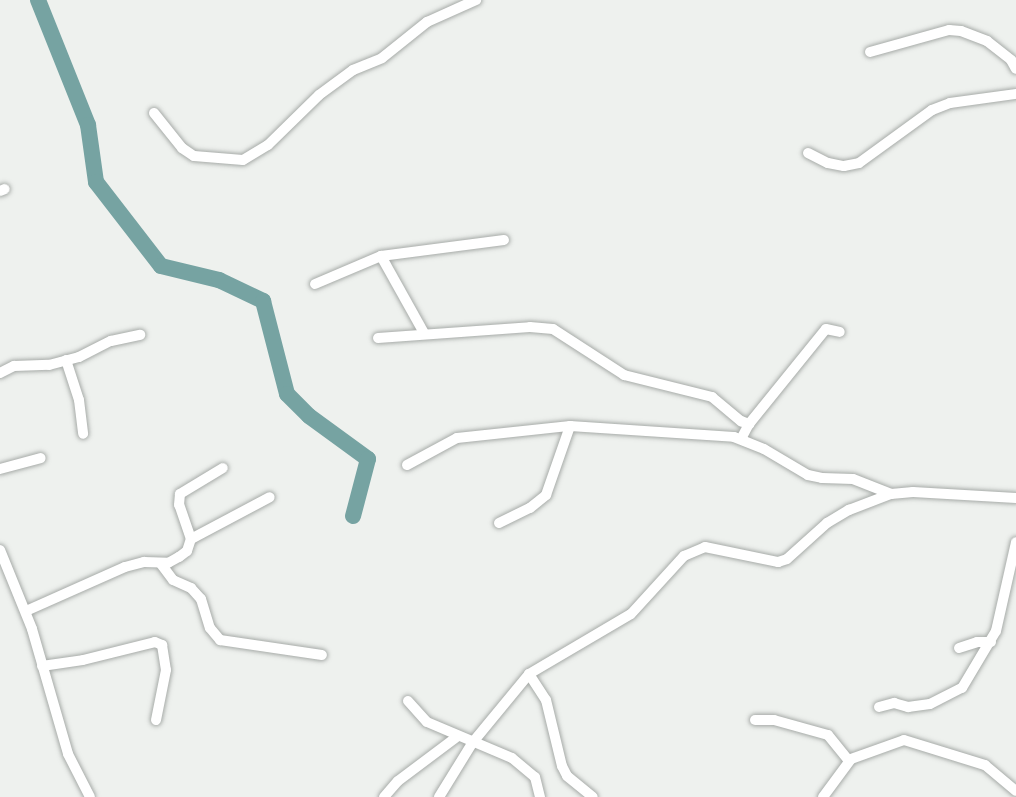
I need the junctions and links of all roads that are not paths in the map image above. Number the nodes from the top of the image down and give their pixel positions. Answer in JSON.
{"nodes":[{"id":1,"x":476,"y":0,"type":"edge"},
{"id":2,"x":870,"y":52,"type":"dead end"},
{"id":3,"x":1016,"y":69,"type":"edge"},
{"id":4,"x":1016,"y":94,"type":"edge"},
{"id":5,"x":154,"y":113,"type":"dead end"},
{"id":6,"x":808,"y":153,"type":"dead end"},
{"id":7,"x":504,"y":240,"type":"dead end"},
{"id":8,"x":381,"y":256,"type":"junction"},
{"id":9,"x":315,"y":284,"type":"dead end"},
{"id":10,"x":424,"y":332,"type":"junction"},
{"id":11,"x":840,"y":332,"type":"dead end"},
{"id":12,"x":140,"y":335,"type":"dead end"},
{"id":13,"x":378,"y":338,"type":"dead end"},
{"id":14,"x":66,"y":360,"type":"junction"},
{"id":15,"x":0,"y":373,"type":"edge"},
{"id":16,"x":749,"y":424,"type":"junction"},
{"id":17,"x":570,"y":426,"type":"junction"},
{"id":18,"x":83,"y":434,"type":"dead end"},
{"id":19,"x":741,"y":439,"type":"junction"},
{"id":20,"x":41,"y":458,"type":"dead end"},
{"id":21,"x":407,"y":465,"type":"dead end"},
{"id":22,"x":223,"y":468,"type":"dead end"},
{"id":23,"x":0,"y":469,"type":"edge"},
{"id":24,"x":891,"y":494,"type":"junction"},
{"id":25,"x":270,"y":497,"type":"dead end"},
{"id":26,"x":1016,"y":498,"type":"edge"},
{"id":27,"x":499,"y":523,"type":"dead end"},
{"id":28,"x":191,"y":540,"type":"junction"},
{"id":29,"x":1016,"y":542,"type":"edge"},
{"id":30,"x":0,"y":550,"type":"edge"},
{"id":31,"x":161,"y":564,"type":"junction"},
{"id":32,"x":4,"y":574,"type":"edge"},
{"id":33,"x":26,"y":611,"type":"junction"},
{"id":34,"x":991,"y":642,"type":"junction"},
{"id":35,"x":959,"y":649,"type":"dead end"},
{"id":36,"x":322,"y":655,"type":"dead end"},
{"id":37,"x":42,"y":666,"type":"junction"},
{"id":38,"x":529,"y":674,"type":"junction"},
{"id":39,"x":408,"y":701,"type":"dead end"},
{"id":40,"x":879,"y":707,"type":"dead end"},
{"id":41,"x":156,"y":720,"type":"dead end"},
{"id":42,"x":755,"y":720,"type":"dead end"},
{"id":43,"x":458,"y":736,"type":"junction"},
{"id":44,"x":473,"y":742,"type":"junction"},
{"id":45,"x":849,"y":761,"type":"junction"},
{"id":46,"x":1016,"y":791,"type":"edge"},
{"id":47,"x":90,"y":797,"type":"edge"},
{"id":48,"x":384,"y":797,"type":"edge"},
{"id":49,"x":439,"y":797,"type":"edge"},
{"id":50,"x":540,"y":797,"type":"edge"},
{"id":51,"x":593,"y":797,"type":"edge"},
{"id":52,"x":823,"y":797,"type":"edge"}],
"edges":[{"from":1,"to":5,"type":"street"},
{"from":2,"to":3,"type":"street"},
{"from":4,"to":6,"type":"street"},
{"from":7,"to":8,"type":"street"},
{"from":8,"to":9,"type":"street"},
{"from":8,"to":10,"type":"street"},
{"from":10,"to":13,"type":"street"},
{"from":10,"to":16,"type":"street"},
{"from":11,"to":16,"type":"street"},
{"from":12,"to":14,"type":"street"},
{"from":14,"to":15,"type":"street"},
{"from":14,"to":18,"type":"street"},
{"from":16,"to":19,"type":"street"},
{"from":17,"to":19,"type":"street"},
{"from":17,"to":21,"type":"street"},
{"from":17,"to":27,"type":"street"},
{"from":19,"to":24,"type":"street"},
{"from":20,"to":23,"type":"street"},
{"from":22,"to":28,"type":"street"},
{"from":24,"to":26,"type":"street"},
{"from":24,"to":38,"type":"street"},
{"from":25,"to":28,"type":"street"},
{"from":28,"to":31,"type":"street"},
{"from":29,"to":34,"type":"street"},
{"from":30,"to":32,"type":"street"},
{"from":31,"to":33,"type":"street"},
{"from":31,"to":36,"type":"street"},
{"from":32,"to":33,"type":"street"},
{"from":33,"to":37,"type":"street"},
{"from":34,"to":35,"type":"street"},
{"from":34,"to":40,"type":"street"},
{"from":37,"to":41,"type":"street"},
{"from":37,"to":47,"type":"street"},
{"from":38,"to":44,"type":"street"},
{"from":38,"to":51,"type":"street"},
{"from":39,"to":43,"type":"street"},
{"from":42,"to":45,"type":"street"},
{"from":43,"to":44,"type":"street"},
{"from":43,"to":48,"type":"street"},
{"from":44,"to":49,"type":"street"},
{"from":44,"to":50,"type":"street"},
{"from":45,"to":46,"type":"street"},
{"from":45,"to":52,"type":"street"}]}
